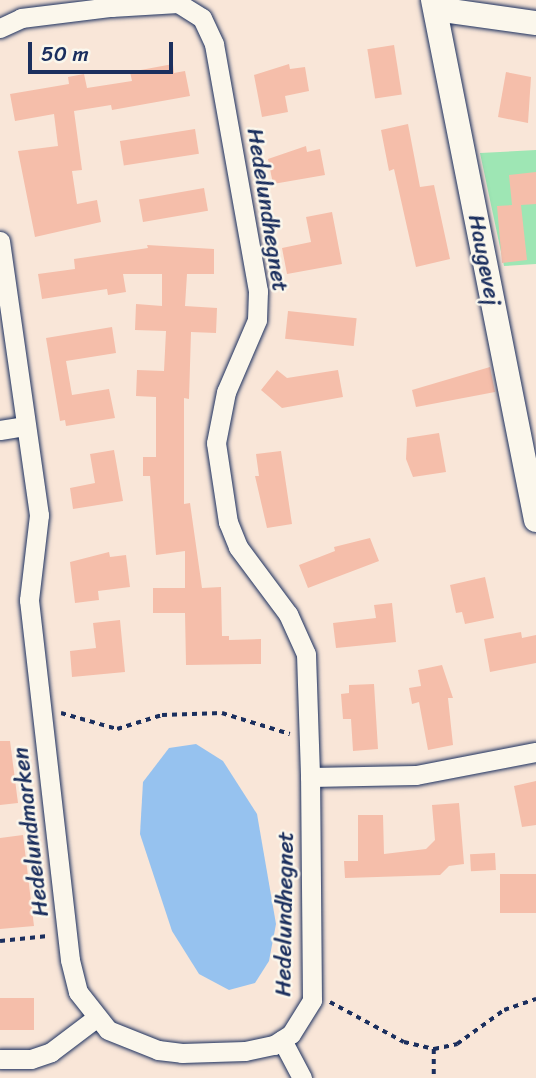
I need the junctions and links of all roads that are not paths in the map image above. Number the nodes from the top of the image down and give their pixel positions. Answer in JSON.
{"nodes":[{"id":1,"x":110,"y":3,"type":"edge"},
{"id":2,"x":435,"y":5,"type":"edge"},
{"id":3,"x":536,"y":23,"type":"edge"},
{"id":4,"x":0,"y":28,"type":"edge"},
{"id":5,"x":0,"y":241,"type":"edge"},
{"id":6,"x":26,"y":426,"type":"junction"},
{"id":7,"x":0,"y":430,"type":"edge"},
{"id":8,"x":536,"y":520,"type":"edge"},
{"id":9,"x":536,"y":752,"type":"edge"},
{"id":10,"x":310,"y":778,"type":"junction"},
{"id":11,"x":102,"y":1024,"type":"junction"},
{"id":12,"x":282,"y":1040,"type":"junction"},
{"id":13,"x":0,"y":1059,"type":"edge"},
{"id":14,"x":302,"y":1078,"type":"edge"}],
"edges":[{"from":1,"to":4,"type":"street"},
{"from":1,"to":10,"type":"street","name":"Hedelundhegnet"},
{"from":2,"to":3,"type":"street"},
{"from":2,"to":8,"type":"street","name":"Haugevej"},
{"from":5,"to":6,"type":"street","name":"Hedelundmarken"},
{"from":6,"to":7,"type":"street"},
{"from":6,"to":11,"type":"street","name":"Hedelundmarken"},
{"from":9,"to":10,"type":"street"},
{"from":10,"to":12,"type":"street","name":"Hedelundhegnet"},
{"from":11,"to":12,"type":"street"},
{"from":11,"to":13,"type":"street"},
{"from":12,"to":14,"type":"street"}]}
